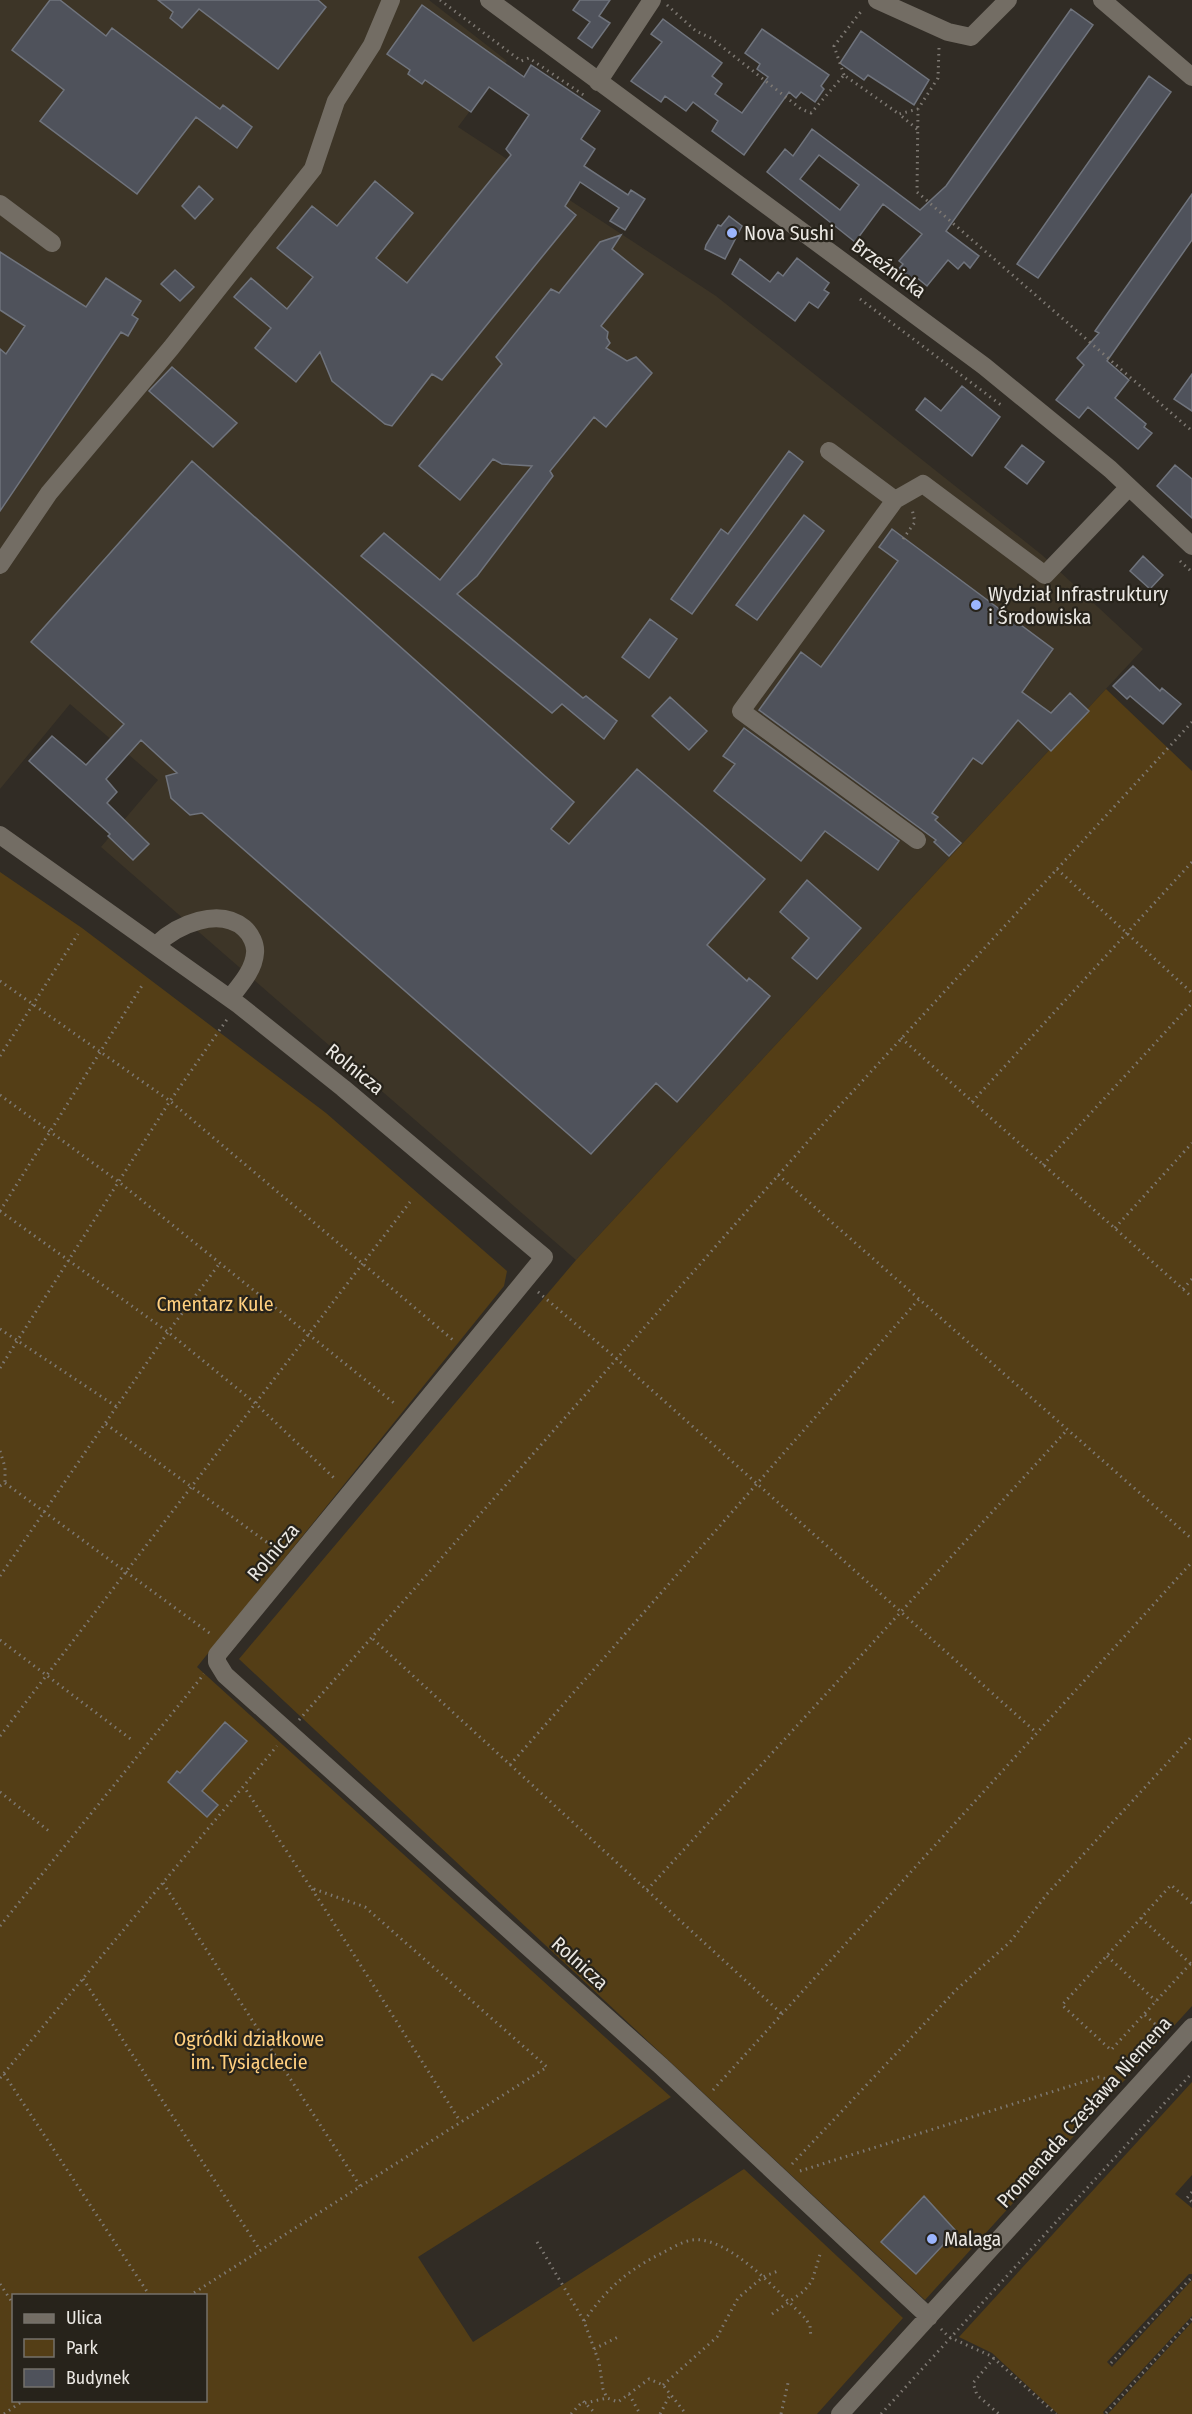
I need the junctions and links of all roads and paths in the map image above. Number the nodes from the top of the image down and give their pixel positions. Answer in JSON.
{"nodes":[{"id":1,"x":390,"y":0,"type":"edge"},
{"id":2,"x":440,"y":0,"type":"edge"},
{"id":3,"x":489,"y":0,"type":"edge"},
{"id":4,"x":652,"y":0,"type":"edge"},
{"id":5,"x":661,"y":0,"type":"edge"},
{"id":6,"x":1008,"y":0,"type":"edge"},
{"id":7,"x":1102,"y":0,"type":"edge"},
{"id":8,"x":874,"y":7,"type":"edge"},
{"id":9,"x":939,"y":45,"type":"dead end"},
{"id":10,"x":844,"y":75,"type":"junction"},
{"id":11,"x":1192,"y":77,"type":"edge"},
{"id":12,"x":598,"y":82,"type":"junction"},
{"id":13,"x":588,"y":98,"type":"dead end"},
{"id":14,"x":918,"y":109,"type":"junction"},
{"id":15,"x":899,"y":114,"type":"junction"},
{"id":16,"x":918,"y":129,"type":"junction"},
{"id":17,"x":0,"y":204,"type":"edge"},
{"id":18,"x":52,"y":243,"type":"dead end"},
{"id":19,"x":855,"y":295,"type":"dead end"},
{"id":20,"x":1002,"y":406,"type":"dead end"},
{"id":21,"x":1192,"y":431,"type":"edge"},
{"id":22,"x":830,"y":451,"type":"dead end"},
{"id":23,"x":1129,"y":487,"type":"junction"},
{"id":24,"x":902,"y":496,"type":"junction"},
{"id":25,"x":903,"y":539,"type":"dead end"},
{"id":26,"x":1192,"y":546,"type":"edge"},
{"id":27,"x":1175,"y":556,"type":"dead end"},
{"id":28,"x":0,"y":565,"type":"edge"},
{"id":29,"x":1192,"y":572,"type":"edge"},
{"id":30,"x":1192,"y":722,"type":"edge"},
{"id":31,"x":0,"y":835,"type":"edge"},
{"id":32,"x":917,"y":840,"type":"dead end"},
{"id":33,"x":1192,"y":862,"type":"edge"},
{"id":34,"x":1056,"y":868,"type":"junction"},
{"id":35,"x":1127,"y":933,"type":"junction"},
{"id":36,"x":78,"y":934,"type":"dead end"},
{"id":37,"x":156,"y":945,"type":"junction"},
{"id":38,"x":0,"y":981,"type":"edge"},
{"id":39,"x":143,"y":984,"type":"dead end"},
{"id":40,"x":1192,"y":993,"type":"edge"},
{"id":41,"x":235,"y":1002,"type":"junction"},
{"id":42,"x":33,"y":1003,"type":"junction"},
{"id":43,"x":1192,"y":1004,"type":"edge"},
{"id":44,"x":901,"y":1038,"type":"junction"},
{"id":45,"x":100,"y":1050,"type":"junction"},
{"id":46,"x":0,"y":1056,"type":"edge"},
{"id":47,"x":0,"y":1095,"type":"edge"},
{"id":48,"x":170,"y":1101,"type":"junction"},
{"id":49,"x":972,"y":1102,"type":"junction"},
{"id":50,"x":50,"y":1131,"type":"junction"},
{"id":51,"x":1192,"y":1143,"type":"edge"},
{"id":52,"x":1043,"y":1165,"type":"junction"},
{"id":53,"x":778,"y":1175,"type":"junction"},
{"id":54,"x":119,"y":1182,"type":"junction"},
{"id":55,"x":410,"y":1202,"type":"dead end"},
{"id":56,"x":0,"y":1211,"type":"edge"},
{"id":57,"x":1115,"y":1228,"type":"junction"},
{"id":58,"x":69,"y":1260,"type":"junction"},
{"id":59,"x":362,"y":1261,"type":"junction"},
{"id":60,"x":220,"y":1263,"type":"junction"},
{"id":61,"x":1192,"y":1279,"type":"edge"},
{"id":62,"x":525,"y":1282,"type":"junction"},
{"id":63,"x":1183,"y":1289,"type":"junction"},
{"id":64,"x":1192,"y":1297,"type":"edge"},
{"id":65,"x":919,"y":1299,"type":"junction"},
{"id":66,"x":0,"y":1329,"type":"edge"},
{"id":67,"x":168,"y":1332,"type":"junction"},
{"id":68,"x":307,"y":1333,"type":"junction"},
{"id":69,"x":17,"y":1341,"type":"junction"},
{"id":70,"x":455,"y":1341,"type":"dead end"},
{"id":71,"x":617,"y":1359,"type":"junction"},
{"id":72,"x":0,"y":1368,"type":"edge"},
{"id":73,"x":255,"y":1403,"type":"junction"},
{"id":74,"x":394,"y":1403,"type":"dead end"},
{"id":75,"x":117,"y":1407,"type":"junction"},
{"id":76,"x":105,"y":1424,"type":"junction"},
{"id":77,"x":1067,"y":1430,"type":"junction"},
{"id":78,"x":0,"y":1451,"type":"edge"},
{"id":79,"x":334,"y":1479,"type":"dead end"},
{"id":80,"x":5,"y":1483,"type":"junction"},
{"id":81,"x":757,"y":1483,"type":"junction"},
{"id":82,"x":0,"y":1486,"type":"edge"},
{"id":83,"x":189,"y":1486,"type":"junction"},
{"id":84,"x":45,"y":1512,"type":"junction"},
{"id":85,"x":1192,"y":1539,"type":"edge"},
{"id":86,"x":276,"y":1549,"type":"dead end"},
{"id":87,"x":1192,"y":1562,"type":"edge"},
{"id":88,"x":127,"y":1572,"type":"junction"},
{"id":89,"x":0,"y":1576,"type":"edge"},
{"id":90,"x":901,"y":1611,"type":"junction"},
{"id":91,"x":373,"y":1639,"type":"junction"},
{"id":92,"x":0,"y":1640,"type":"edge"},
{"id":93,"x":221,"y":1650,"type":"junction"},
{"id":94,"x":46,"y":1675,"type":"junction"},
{"id":95,"x":289,"y":1732,"type":"junction"},
{"id":96,"x":1037,"y":1733,"type":"junction"},
{"id":97,"x":0,"y":1736,"type":"edge"},
{"id":98,"x":1192,"y":1736,"type":"edge"},
{"id":99,"x":132,"y":1740,"type":"dead end"},
{"id":100,"x":510,"y":1765,"type":"junction"},
{"id":101,"x":244,"y":1786,"type":"junction"},
{"id":102,"x":0,"y":1792,"type":"edge"},
{"id":103,"x":50,"y":1832,"type":"dead end"},
{"id":104,"x":163,"y":1883,"type":"junction"},
{"id":105,"x":311,"y":1888,"type":"junction"},
{"id":106,"x":647,"y":1890,"type":"junction"},
{"id":107,"x":1192,"y":1904,"type":"edge"},
{"id":108,"x":1141,"y":1918,"type":"junction"},
{"id":109,"x":0,"y":1926,"type":"edge"},
{"id":110,"x":1107,"y":1956,"type":"junction"},
{"id":111,"x":1192,"y":1964,"type":"edge"},
{"id":112,"x":83,"y":1979,"type":"junction"},
{"id":113,"x":1156,"y":2001,"type":"junction"},
{"id":114,"x":782,"y":2014,"type":"junction"},
{"id":115,"x":1144,"y":2014,"type":"junction"},
{"id":116,"x":1192,"y":2027,"type":"edge"},
{"id":117,"x":1161,"y":2030,"type":"dead end"},
{"id":118,"x":1192,"y":2073,"type":"edge"},
{"id":119,"x":4,"y":2074,"type":"junction"},
{"id":120,"x":0,"y":2078,"type":"edge"},
{"id":121,"x":1137,"y":2086,"type":"junction"},
{"id":122,"x":713,"y":2090,"type":"dead end"},
{"id":123,"x":460,"y":2122,"type":"junction"},
{"id":124,"x":778,"y":2178,"type":"junction"},
{"id":125,"x":360,"y":2186,"type":"junction"},
{"id":126,"x":1192,"y":2192,"type":"edge"},
{"id":127,"x":1192,"y":2202,"type":"edge"},
{"id":128,"x":537,"y":2242,"type":"dead end"},
{"id":129,"x":260,"y":2250,"type":"junction"},
{"id":130,"x":821,"y":2251,"type":"dead end"},
{"id":131,"x":778,"y":2271,"type":"dead end"},
{"id":132,"x":763,"y":2277,"type":"junction"},
{"id":133,"x":1192,"y":2277,"type":"edge"},
{"id":134,"x":0,"y":2284,"type":"edge"},
{"id":135,"x":149,"y":2294,"type":"edge"},
{"id":136,"x":191,"y":2294,"type":"edge"},
{"id":137,"x":12,"y":2301,"type":"edge"},
{"id":138,"x":787,"y":2301,"type":"junction"},
{"id":139,"x":772,"y":2314,"type":"dead end"},
{"id":140,"x":929,"y":2317,"type":"junction"},
{"id":141,"x":1192,"y":2319,"type":"edge"},
{"id":142,"x":584,"y":2321,"type":"junction"},
{"id":143,"x":618,"y":2337,"type":"dead end"},
{"id":144,"x":950,"y":2337,"type":"junction"},
{"id":145,"x":811,"y":2338,"type":"dead end"},
{"id":146,"x":594,"y":2349,"type":"junction"},
{"id":147,"x":994,"y":2358,"type":"junction"},
{"id":148,"x":1111,"y":2363,"type":"dead end"},
{"id":149,"x":788,"y":2383,"type":"dead end"},
{"id":150,"x":663,"y":2385,"type":"junction"},
{"id":151,"x":628,"y":2394,"type":"junction"},
{"id":152,"x":671,"y":2394,"type":"junction"},
{"id":153,"x":607,"y":2398,"type":"junction"},
{"id":154,"x":21,"y":2402,"type":"edge"},
{"id":155,"x":585,"y":2403,"type":"junction"},
{"id":156,"x":1106,"y":2413,"type":"edge"},
{"id":157,"x":4,"y":2414,"type":"edge"},
{"id":158,"x":571,"y":2414,"type":"edge"},
{"id":159,"x":596,"y":2414,"type":"edge"},
{"id":160,"x":640,"y":2414,"type":"edge"},
{"id":161,"x":660,"y":2414,"type":"edge"},
{"id":162,"x":686,"y":2414,"type":"edge"},
{"id":163,"x":781,"y":2414,"type":"edge"},
{"id":164,"x":840,"y":2414,"type":"edge"},
{"id":165,"x":881,"y":2414,"type":"edge"},
{"id":166,"x":999,"y":2414,"type":"edge"},
{"id":167,"x":1056,"y":2414,"type":"edge"}],
"edges":[{"from":1,"to":28,"type":"street"},
{"from":2,"to":13,"type":"path"},
{"from":3,"to":12,"type":"street","name":"Brzeźnicka"},
{"from":4,"to":12,"type":"street"},
{"from":5,"to":10,"type":"path"},
{"from":6,"to":8,"type":"street"},
{"from":7,"to":11,"type":"street"},
{"from":8,"to":10,"type":"path"},
{"from":9,"to":14,"type":"path"},
{"from":10,"to":15,"type":"path"},
{"from":12,"to":23,"type":"street","name":"Brzeźnicka"},
{"from":14,"to":15,"type":"path"},
{"from":14,"to":16,"type":"path"},
{"from":15,"to":16,"type":"path"},
{"from":16,"to":21,"type":"path"},
{"from":17,"to":18,"type":"street"},
{"from":19,"to":20,"type":"path"},
{"from":22,"to":24,"type":"street"},
{"from":23,"to":24,"type":"street"},
{"from":23,"to":26,"type":"street","name":"Brzeźnicka"},
{"from":24,"to":25,"type":"path"},
{"from":24,"to":32,"type":"street"},
{"from":27,"to":29,"type":"path"},
{"from":30,"to":34,"type":"path"},
{"from":31,"to":37,"type":"street","name":"Rolnicza"},
{"from":33,"to":35,"type":"path"},
{"from":34,"to":35,"type":"path"},
{"from":34,"to":44,"type":"path"},
{"from":35,"to":40,"type":"path"},
{"from":35,"to":49,"type":"path"},
{"from":36,"to":42,"type":"path"},
{"from":37,"to":41,"type":"street","name":"Rolnicza"},
{"from":37,"to":41,"type":"street"},
{"from":38,"to":42,"type":"path"},
{"from":39,"to":45,"type":"path"},
{"from":41,"to":48,"type":"path"},
{"from":41,"to":62,"type":"street","name":"Rolnicza"},
{"from":42,"to":45,"type":"path"},
{"from":42,"to":46,"type":"path"},
{"from":43,"to":52,"type":"path"},
{"from":44,"to":49,"type":"path"},
{"from":44,"to":53,"type":"path"},
{"from":45,"to":48,"type":"path"},
{"from":45,"to":50,"type":"path"},
{"from":47,"to":50,"type":"path"},
{"from":48,"to":54,"type":"path"},
{"from":48,"to":59,"type":"path"},
{"from":49,"to":52,"type":"path"},
{"from":50,"to":54,"type":"path"},
{"from":50,"to":56,"type":"path"},
{"from":51,"to":57,"type":"path"},
{"from":52,"to":57,"type":"path"},
{"from":53,"to":65,"type":"path"},
{"from":53,"to":71,"type":"path"},
{"from":54,"to":58,"type":"path"},
{"from":54,"to":60,"type":"path"},
{"from":55,"to":59,"type":"path"},
{"from":56,"to":58,"type":"path"},
{"from":57,"to":63,"type":"path"},
{"from":58,"to":67,"type":"path"},
{"from":58,"to":69,"type":"path"},
{"from":59,"to":68,"type":"path"},
{"from":59,"to":70,"type":"path"},
{"from":60,"to":67,"type":"path"},
{"from":60,"to":68,"type":"path"},
{"from":61,"to":63,"type":"path"},
{"from":62,"to":71,"type":"path"},
{"from":62,"to":93,"type":"street","name":"Rolnicza"},
{"from":63,"to":64,"type":"path"},
{"from":65,"to":77,"type":"path"},
{"from":65,"to":81,"type":"path"},
{"from":66,"to":69,"type":"path"},
{"from":67,"to":73,"type":"path"},
{"from":67,"to":75,"type":"path"},
{"from":68,"to":73,"type":"path"},
{"from":68,"to":74,"type":"path"},
{"from":69,"to":72,"type":"path"},
{"from":69,"to":75,"type":"path"},
{"from":71,"to":81,"type":"path"},
{"from":71,"to":91,"type":"path"},
{"from":73,"to":79,"type":"path"},
{"from":73,"to":83,"type":"path"},
{"from":75,"to":76,"type":"path"},
{"from":76,"to":83,"type":"path"},
{"from":76,"to":84,"type":"path"},
{"from":77,"to":85,"type":"path"},
{"from":77,"to":90,"type":"path"},
{"from":78,"to":80,"type":"path"},
{"from":80,"to":82,"type":"path"},
{"from":80,"to":84,"type":"path"},
{"from":81,"to":90,"type":"path"},
{"from":81,"to":100,"type":"path"},
{"from":83,"to":86,"type":"path"},
{"from":83,"to":88,"type":"path"},
{"from":84,"to":88,"type":"path"},
{"from":84,"to":89,"type":"path"},
{"from":87,"to":96,"type":"path"},
{"from":88,"to":93,"type":"path"},
{"from":88,"to":94,"type":"path"},
{"from":90,"to":96,"type":"path"},
{"from":90,"to":106,"type":"path"},
{"from":91,"to":95,"type":"path"},
{"from":91,"to":100,"type":"path"},
{"from":92,"to":94,"type":"path"},
{"from":93,"to":95,"type":"street","name":"Rolnicza"},
{"from":93,"to":109,"type":"path"},
{"from":94,"to":97,"type":"path"},
{"from":94,"to":99,"type":"path"},
{"from":95,"to":101,"type":"path"},
{"from":95,"to":124,"type":"street","name":"Rolnicza"},
{"from":96,"to":114,"type":"path"},
{"from":98,"to":124,"type":"path"},
{"from":100,"to":106,"type":"path"},
{"from":101,"to":104,"type":"path"},
{"from":101,"to":105,"type":"path"},
{"from":102,"to":103,"type":"path"},
{"from":104,"to":112,"type":"path"},
{"from":104,"to":125,"type":"path"},
{"from":105,"to":123,"type":"path"},
{"from":105,"to":123,"type":"path"},
{"from":106,"to":114,"type":"path"},
{"from":107,"to":108,"type":"path"},
{"from":108,"to":110,"type":"path"},
{"from":108,"to":111,"type":"path"},
{"from":110,"to":113,"type":"path"},
{"from":110,"to":115,"type":"path"},
{"from":111,"to":113,"type":"path"},
{"from":112,"to":119,"type":"path"},
{"from":112,"to":129,"type":"path"},
{"from":113,"to":115,"type":"path"},
{"from":114,"to":122,"type":"path"},
{"from":115,"to":117,"type":"path"},
{"from":116,"to":121,"type":"street","name":"Promenada Czesława Niemena"},
{"from":118,"to":144,"type":"path"},
{"from":119,"to":120,"type":"path"},
{"from":119,"to":135,"type":"path"},
{"from":121,"to":124,"type":"path"},
{"from":121,"to":140,"type":"street","name":"Promenada Czesława Niemena"},
{"from":123,"to":125,"type":"path"},
{"from":124,"to":140,"type":"street","name":"Rolnicza"},
{"from":125,"to":129,"type":"path"},
{"from":126,"to":127,"type":"path"},
{"from":128,"to":142,"type":"path"},
{"from":129,"to":136,"type":"path"},
{"from":130,"to":138,"type":"path"},
{"from":131,"to":132,"type":"path"},
{"from":132,"to":138,"type":"path"},
{"from":132,"to":142,"type":"path"},
{"from":132,"to":150,"type":"path"},
{"from":133,"to":148,"type":"path"},
{"from":134,"to":137,"type":"path"},
{"from":138,"to":139,"type":"path"},
{"from":138,"to":145,"type":"path"},
{"from":140,"to":144,"type":"path"},
{"from":140,"to":164,"type":"street","name":"Promenada Czesława Niemena"},
{"from":141,"to":156,"type":"path"},
{"from":142,"to":146,"type":"path"},
{"from":143,"to":146,"type":"path"},
{"from":144,"to":147,"type":"path"},
{"from":144,"to":165,"type":"path"},
{"from":146,"to":153,"type":"path"},
{"from":147,"to":166,"type":"path"},
{"from":147,"to":167,"type":"path"},
{"from":149,"to":163,"type":"path"},
{"from":150,"to":151,"type":"path"},
{"from":150,"to":152,"type":"path"},
{"from":151,"to":153,"type":"path"},
{"from":151,"to":160,"type":"path"},
{"from":152,"to":161,"type":"path"},
{"from":152,"to":162,"type":"path"},
{"from":153,"to":155,"type":"path"},
{"from":154,"to":157,"type":"path"},
{"from":155,"to":158,"type":"path"},
{"from":155,"to":159,"type":"path"}]}
